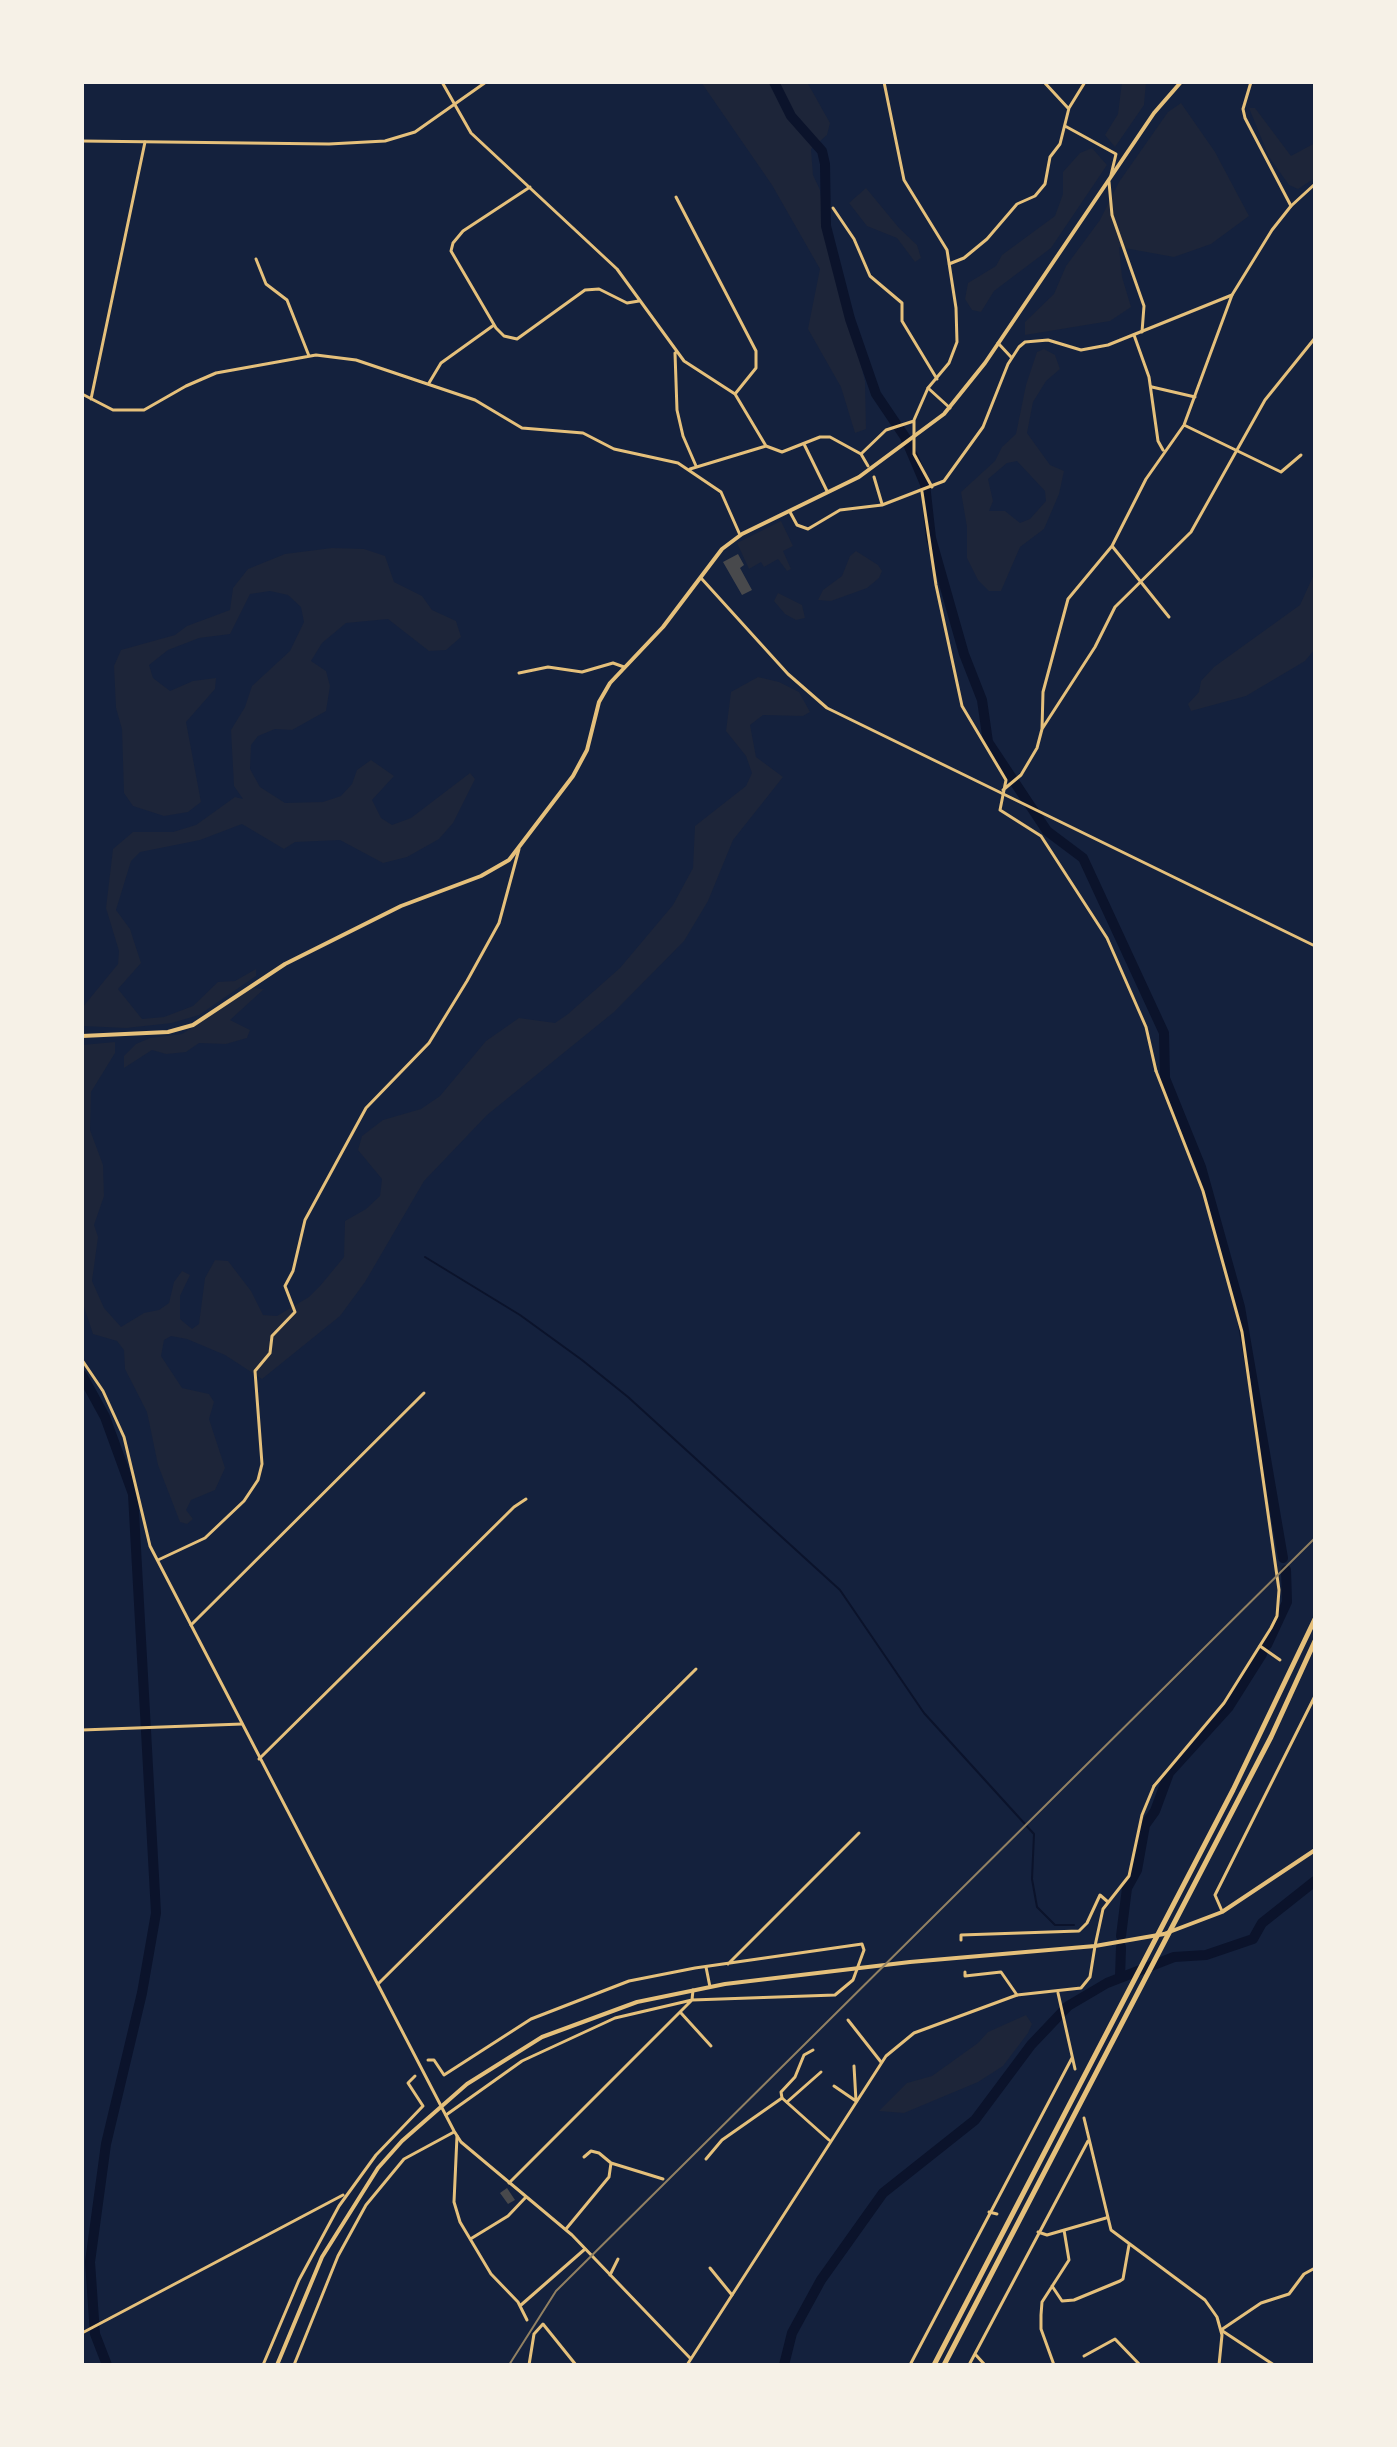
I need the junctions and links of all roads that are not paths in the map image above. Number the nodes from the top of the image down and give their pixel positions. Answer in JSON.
{"nodes":[{"id":1,"x":442,"y":82,"type":"edge"},
{"id":2,"x":486,"y":82,"type":"edge"},
{"id":3,"x":884,"y":82,"type":"edge"},
{"id":4,"x":1044,"y":82,"type":"edge"},
{"id":5,"x":1085,"y":82,"type":"edge"},
{"id":6,"x":1181,"y":82,"type":"edge"},
{"id":7,"x":1251,"y":82,"type":"edge"},
{"id":8,"x":456,"y":105,"type":"junction"},
{"id":9,"x":1069,"y":108,"type":"junction"},
{"id":10,"x":1065,"y":126,"type":"junction"},
{"id":11,"x":82,"y":141,"type":"edge"},
{"id":12,"x":145,"y":142,"type":"junction"},
{"id":13,"x":1109,"y":180,"type":"junction"},
{"id":14,"x":1315,"y":184,"type":"edge"},
{"id":15,"x":530,"y":187,"type":"junction"},
{"id":16,"x":676,"y":197,"type":"dead end"},
{"id":17,"x":1291,"y":206,"type":"junction"},
{"id":18,"x":833,"y":208,"type":"dead end"},
{"id":19,"x":256,"y":259,"type":"dead end"},
{"id":20,"x":949,"y":264,"type":"junction"},
{"id":21,"x":1232,"y":295,"type":"junction"},
{"id":22,"x":639,"y":301,"type":"junction"},
{"id":23,"x":494,"y":325,"type":"junction"},
{"id":24,"x":1142,"y":332,"type":"junction"},
{"id":25,"x":1134,"y":335,"type":"junction"},
{"id":26,"x":1315,"y":338,"type":"edge"},
{"id":27,"x":998,"y":343,"type":"junction"},
{"id":28,"x":675,"y":352,"type":"junction"},
{"id":29,"x":309,"y":356,"type":"junction"},
{"id":30,"x":1011,"y":357,"type":"junction"},
{"id":31,"x":937,"y":379,"type":"junction"},
{"id":32,"x":429,"y":384,"type":"junction"},
{"id":33,"x":1151,"y":387,"type":"junction"},
{"id":34,"x":928,"y":388,"type":"junction"},
{"id":35,"x":82,"y":394,"type":"edge"},
{"id":36,"x":735,"y":394,"type":"junction"},
{"id":37,"x":1195,"y":397,"type":"junction"},
{"id":38,"x":91,"y":399,"type":"junction"},
{"id":39,"x":950,"y":408,"type":"junction"},
{"id":40,"x":914,"y":421,"type":"junction"},
{"id":41,"x":1184,"y":425,"type":"junction"},
{"id":42,"x":804,"y":444,"type":"junction"},
{"id":43,"x":766,"y":446,"type":"junction"},
{"id":44,"x":1164,"y":450,"type":"junction"},
{"id":45,"x":1235,"y":451,"type":"junction"},
{"id":46,"x":861,"y":454,"type":"junction"},
{"id":47,"x":1301,"y":455,"type":"dead end"},
{"id":48,"x":696,"y":466,"type":"junction"},
{"id":49,"x":868,"y":466,"type":"dead end"},
{"id":50,"x":690,"y":469,"type":"junction"},
{"id":51,"x":874,"y":477,"type":"dead end"},
{"id":52,"x":927,"y":489,"type":"junction"},
{"id":53,"x":828,"y":493,"type":"junction"},
{"id":54,"x":882,"y":505,"type":"junction"},
{"id":55,"x":790,"y":512,"type":"junction"},
{"id":56,"x":740,"y":535,"type":"junction"},
{"id":57,"x":1112,"y":546,"type":"junction"},
{"id":58,"x":701,"y":577,"type":"junction"},
{"id":59,"x":1140,"y":578,"type":"junction"},
{"id":60,"x":1169,"y":617,"type":"dead end"},
{"id":61,"x":625,"y":667,"type":"junction"},
{"id":62,"x":519,"y":673,"type":"dead end"},
{"id":63,"x":1042,"y":729,"type":"junction"},
{"id":64,"x":1001,"y":793,"type":"junction"},
{"id":65,"x":519,"y":849,"type":"junction"},
{"id":66,"x":1315,"y":946,"type":"edge"},
{"id":67,"x":82,"y":1036,"type":"edge"},
{"id":68,"x":82,"y":1360,"type":"edge"},
{"id":69,"x":424,"y":1393,"type":"dead end"},
{"id":70,"x":526,"y":1499,"type":"dead end"},
{"id":71,"x":158,"y":1560,"type":"junction"},
{"id":72,"x":1315,"y":1619,"type":"edge"},
{"id":73,"x":191,"y":1625,"type":"junction"},
{"id":74,"x":1315,"y":1641,"type":"edge"},
{"id":75,"x":1259,"y":1645,"type":"junction"},
{"id":76,"x":1280,"y":1660,"type":"dead end"},
{"id":77,"x":696,"y":1669,"type":"dead end"},
{"id":78,"x":1315,"y":1696,"type":"edge"},
{"id":79,"x":242,"y":1724,"type":"junction"},
{"id":80,"x":82,"y":1730,"type":"edge"},
{"id":81,"x":259,"y":1759,"type":"junction"},
{"id":82,"x":859,"y":1833,"type":"dead end"},
{"id":83,"x":1315,"y":1850,"type":"edge"},
{"id":84,"x":1108,"y":1902,"type":"junction"},
{"id":85,"x":1222,"y":1912,"type":"junction"},
{"id":86,"x":961,"y":1940,"type":"dead end"},
{"id":87,"x":1095,"y":1946,"type":"junction"},
{"id":88,"x":728,"y":1964,"type":"junction"},
{"id":89,"x":706,"y":1966,"type":"junction"},
{"id":90,"x":965,"y":1972,"type":"dead end"},
{"id":91,"x":378,"y":1984,"type":"junction"},
{"id":92,"x":710,"y":1987,"type":"junction"},
{"id":93,"x":693,"y":1990,"type":"junction"},
{"id":94,"x":1058,"y":1993,"type":"junction"},
{"id":95,"x":1017,"y":1995,"type":"junction"},
{"id":96,"x":692,"y":2000,"type":"junction"},
{"id":97,"x":680,"y":2012,"type":"junction"},
{"id":98,"x":848,"y":2020,"type":"dead end"},
{"id":99,"x":711,"y":2046,"type":"dead end"},
{"id":100,"x":813,"y":2050,"type":"dead end"},
{"id":101,"x":1072,"y":2058,"type":"junction"},
{"id":102,"x":428,"y":2060,"type":"dead end"},
{"id":103,"x":881,"y":2062,"type":"junction"},
{"id":104,"x":854,"y":2066,"type":"dead end"},
{"id":105,"x":1075,"y":2069,"type":"dead end"},
{"id":106,"x":821,"y":2072,"type":"dead end"},
{"id":107,"x":415,"y":2076,"type":"dead end"},
{"id":108,"x":834,"y":2086,"type":"dead end"},
{"id":109,"x":782,"y":2098,"type":"junction"},
{"id":110,"x":856,"y":2101,"type":"junction"},
{"id":111,"x":787,"y":2102,"type":"junction"},
{"id":112,"x":441,"y":2107,"type":"junction"},
{"id":113,"x":446,"y":2115,"type":"junction"},
{"id":114,"x":1084,"y":2118,"type":"dead end"},
{"id":115,"x":456,"y":2133,"type":"junction"},
{"id":116,"x":829,"y":2140,"type":"junction"},
{"id":117,"x":1088,"y":2141,"type":"junction"},
{"id":118,"x":584,"y":2157,"type":"dead end"},
{"id":119,"x":706,"y":2159,"type":"dead end"},
{"id":120,"x":611,"y":2163,"type":"junction"},
{"id":121,"x":663,"y":2179,"type":"dead end"},
{"id":122,"x":509,"y":2183,"type":"junction"},
{"id":123,"x":346,"y":2194,"type":"junction"},
{"id":124,"x":527,"y":2196,"type":"junction"},
{"id":125,"x":989,"y":2212,"type":"junction"},
{"id":126,"x":997,"y":2214,"type":"dead end"},
{"id":127,"x":1106,"y":2218,"type":"junction"},
{"id":128,"x":566,"y":2229,"type":"junction"},
{"id":129,"x":1064,"y":2230,"type":"junction"},
{"id":130,"x":1040,"y":2233,"type":"junction"},
{"id":131,"x":472,"y":2238,"type":"junction"},
{"id":132,"x":1129,"y":2245,"type":"junction"},
{"id":133,"x":585,"y":2249,"type":"junction"},
{"id":134,"x":618,"y":2259,"type":"dead end"},
{"id":135,"x":710,"y":2268,"type":"dead end"},
{"id":136,"x":1315,"y":2268,"type":"edge"},
{"id":137,"x":610,"y":2275,"type":"junction"},
{"id":138,"x":1052,"y":2286,"type":"junction"},
{"id":139,"x":732,"y":2295,"type":"junction"},
{"id":140,"x":521,"y":2305,"type":"junction"},
{"id":141,"x":527,"y":2320,"type":"dead end"},
{"id":142,"x":1221,"y":2330,"type":"junction"},
{"id":143,"x":82,"y":2333,"type":"edge"},
{"id":144,"x":975,"y":2354,"type":"junction"},
{"id":145,"x":1084,"y":2356,"type":"dead end"},
{"id":146,"x":691,"y":2359,"type":"junction"},
{"id":147,"x":263,"y":2365,"type":"edge"},
{"id":148,"x":277,"y":2365,"type":"edge"},
{"id":149,"x":294,"y":2365,"type":"edge"},
{"id":150,"x":529,"y":2365,"type":"edge"},
{"id":151,"x":576,"y":2365,"type":"edge"},
{"id":152,"x":687,"y":2365,"type":"edge"},
{"id":153,"x":910,"y":2365,"type":"edge"},
{"id":154,"x":934,"y":2365,"type":"edge"},
{"id":155,"x":944,"y":2365,"type":"edge"},
{"id":156,"x":969,"y":2365,"type":"edge"},
{"id":157,"x":985,"y":2365,"type":"edge"},
{"id":158,"x":1054,"y":2365,"type":"edge"},
{"id":159,"x":1140,"y":2365,"type":"edge"},
{"id":160,"x":1219,"y":2365,"type":"edge"},
{"id":161,"x":1274,"y":2365,"type":"edge"}],
"edges":[{"from":1,"to":8,"type":"street"},
{"from":2,"to":8,"type":"street"},
{"from":3,"to":20,"type":"street"},
{"from":4,"to":9,"type":"street"},
{"from":5,"to":9,"type":"street"},
{"from":6,"to":13,"type":"main road"},
{"from":7,"to":17,"type":"street"},
{"from":8,"to":12,"type":"street"},
{"from":8,"to":15,"type":"street"},
{"from":9,"to":10,"type":"street"},
{"from":10,"to":13,"type":"street"},
{"from":10,"to":20,"type":"street"},
{"from":11,"to":12,"type":"street"},
{"from":12,"to":38,"type":"street"},
{"from":13,"to":24,"type":"street"},
{"from":13,"to":27,"type":"main road"},
{"from":14,"to":17,"type":"street"},
{"from":15,"to":22,"type":"street"},
{"from":15,"to":23,"type":"street"},
{"from":16,"to":36,"type":"street"},
{"from":17,"to":21,"type":"street"},
{"from":18,"to":31,"type":"street"},
{"from":19,"to":29,"type":"street"},
{"from":20,"to":31,"type":"street"},
{"from":21,"to":24,"type":"street"},
{"from":21,"to":37,"type":"street"},
{"from":22,"to":23,"type":"street"},
{"from":22,"to":28,"type":"street"},
{"from":23,"to":32,"type":"street"},
{"from":24,"to":25,"type":"street"},
{"from":25,"to":30,"type":"street"},
{"from":25,"to":33,"type":"street"},
{"from":26,"to":45,"type":"street"},
{"from":27,"to":30,"type":"street"},
{"from":27,"to":39,"type":"main road"},
{"from":28,"to":36,"type":"street"},
{"from":28,"to":48,"type":"street"},
{"from":29,"to":32,"type":"street"},
{"from":29,"to":38,"type":"street"},
{"from":30,"to":52,"type":"street"},
{"from":31,"to":34,"type":"street"},
{"from":32,"to":50,"type":"street"},
{"from":33,"to":37,"type":"street"},
{"from":33,"to":44,"type":"street"},
{"from":34,"to":39,"type":"street"},
{"from":34,"to":40,"type":"street"},
{"from":35,"to":38,"type":"street"},
{"from":36,"to":43,"type":"street"},
{"from":37,"to":41,"type":"street"},
{"from":39,"to":53,"type":"main road"},
{"from":40,"to":46,"type":"street"},
{"from":40,"to":52,"type":"street"},
{"from":41,"to":44,"type":"street"},
{"from":41,"to":45,"type":"street"},
{"from":42,"to":43,"type":"street"},
{"from":42,"to":46,"type":"street"},
{"from":42,"to":53,"type":"street"},
{"from":43,"to":48,"type":"street"},
{"from":44,"to":57,"type":"street"},
{"from":45,"to":47,"type":"street"},
{"from":45,"to":59,"type":"street"},
{"from":46,"to":49,"type":"street"},
{"from":48,"to":50,"type":"street"},
{"from":50,"to":56,"type":"street"},
{"from":51,"to":54,"type":"street"},
{"from":52,"to":54,"type":"street"},
{"from":52,"to":64,"type":"street"},
{"from":53,"to":55,"type":"main road"},
{"from":54,"to":55,"type":"street"},
{"from":55,"to":56,"type":"main road"},
{"from":56,"to":58,"type":"main road"},
{"from":57,"to":59,"type":"street"},
{"from":57,"to":63,"type":"street"},
{"from":58,"to":61,"type":"main road"},
{"from":58,"to":64,"type":"street"},
{"from":59,"to":60,"type":"street"},
{"from":59,"to":63,"type":"street"},
{"from":61,"to":62,"type":"street"},
{"from":61,"to":65,"type":"main road"},
{"from":63,"to":64,"type":"street"},
{"from":64,"to":66,"type":"street"},
{"from":64,"to":75,"type":"street"},
{"from":65,"to":67,"type":"main road"},
{"from":65,"to":71,"type":"street"},
{"from":68,"to":71,"type":"street"},
{"from":69,"to":73,"type":"street"},
{"from":70,"to":81,"type":"street"},
{"from":71,"to":73,"type":"street"},
{"from":72,"to":154,"type":"highway"},
{"from":73,"to":79,"type":"street"},
{"from":74,"to":155,"type":"highway"},
{"from":75,"to":76,"type":"street"},
{"from":75,"to":84,"type":"street"},
{"from":77,"to":91,"type":"street"},
{"from":78,"to":85,"type":"street"},
{"from":79,"to":80,"type":"street"},
{"from":79,"to":81,"type":"street"},
{"from":81,"to":91,"type":"street"},
{"from":82,"to":88,"type":"street"},
{"from":83,"to":85,"type":"main road"},
{"from":84,"to":86,"type":"street"},
{"from":84,"to":87,"type":"street"},
{"from":85,"to":87,"type":"main road"},
{"from":87,"to":92,"type":"main road"},
{"from":87,"to":94,"type":"street"},
{"from":88,"to":89,"type":"street"},
{"from":88,"to":96,"type":"street"},
{"from":89,"to":92,"type":"street"},
{"from":89,"to":102,"type":"street"},
{"from":90,"to":95,"type":"street"},
{"from":91,"to":112,"type":"street"},
{"from":92,"to":93,"type":"main road"},
{"from":93,"to":96,"type":"street"},
{"from":93,"to":112,"type":"main road"},
{"from":94,"to":95,"type":"street"},
{"from":94,"to":101,"type":"street"},
{"from":95,"to":103,"type":"street"},
{"from":96,"to":97,"type":"street"},
{"from":96,"to":113,"type":"street"},
{"from":97,"to":99,"type":"street"},
{"from":97,"to":122,"type":"street"},
{"from":98,"to":103,"type":"street"},
{"from":100,"to":109,"type":"street"},
{"from":101,"to":105,"type":"street"},
{"from":101,"to":125,"type":"street"},
{"from":103,"to":110,"type":"street"},
{"from":104,"to":110,"type":"street"},
{"from":106,"to":111,"type":"street"},
{"from":107,"to":123,"type":"street"},
{"from":108,"to":110,"type":"street"},
{"from":109,"to":111,"type":"street"},
{"from":109,"to":119,"type":"street"},
{"from":110,"to":116,"type":"street"},
{"from":111,"to":116,"type":"street"},
{"from":112,"to":113,"type":"street"},
{"from":112,"to":148,"type":"main road"},
{"from":113,"to":115,"type":"street"},
{"from":114,"to":117,"type":"street"},
{"from":115,"to":122,"type":"street"},
{"from":115,"to":131,"type":"street"},
{"from":115,"to":149,"type":"street"},
{"from":116,"to":139,"type":"street"},
{"from":117,"to":127,"type":"street"},
{"from":117,"to":130,"type":"street"},
{"from":118,"to":120,"type":"street"},
{"from":120,"to":121,"type":"street"},
{"from":120,"to":128,"type":"street"},
{"from":122,"to":124,"type":"street"},
{"from":123,"to":143,"type":"street"},
{"from":123,"to":147,"type":"street"},
{"from":124,"to":128,"type":"street"},
{"from":124,"to":131,"type":"street"},
{"from":125,"to":126,"type":"street"},
{"from":125,"to":153,"type":"street"},
{"from":127,"to":129,"type":"street"},
{"from":127,"to":132,"type":"street"},
{"from":128,"to":133,"type":"street"},
{"from":129,"to":130,"type":"street"},
{"from":129,"to":138,"type":"street"},
{"from":130,"to":144,"type":"street"},
{"from":131,"to":140,"type":"street"},
{"from":132,"to":138,"type":"street"},
{"from":132,"to":142,"type":"street"},
{"from":133,"to":137,"type":"street"},
{"from":133,"to":140,"type":"street"},
{"from":134,"to":137,"type":"street"},
{"from":135,"to":139,"type":"street"},
{"from":136,"to":142,"type":"street"},
{"from":137,"to":146,"type":"street"},
{"from":138,"to":158,"type":"street"},
{"from":139,"to":146,"type":"street"},
{"from":140,"to":141,"type":"street"},
{"from":142,"to":160,"type":"street"},
{"from":142,"to":161,"type":"street"},
{"from":144,"to":156,"type":"street"},
{"from":144,"to":157,"type":"street"},
{"from":145,"to":159,"type":"street"},
{"from":146,"to":152,"type":"street"},
{"from":150,"to":151,"type":"street"}]}
